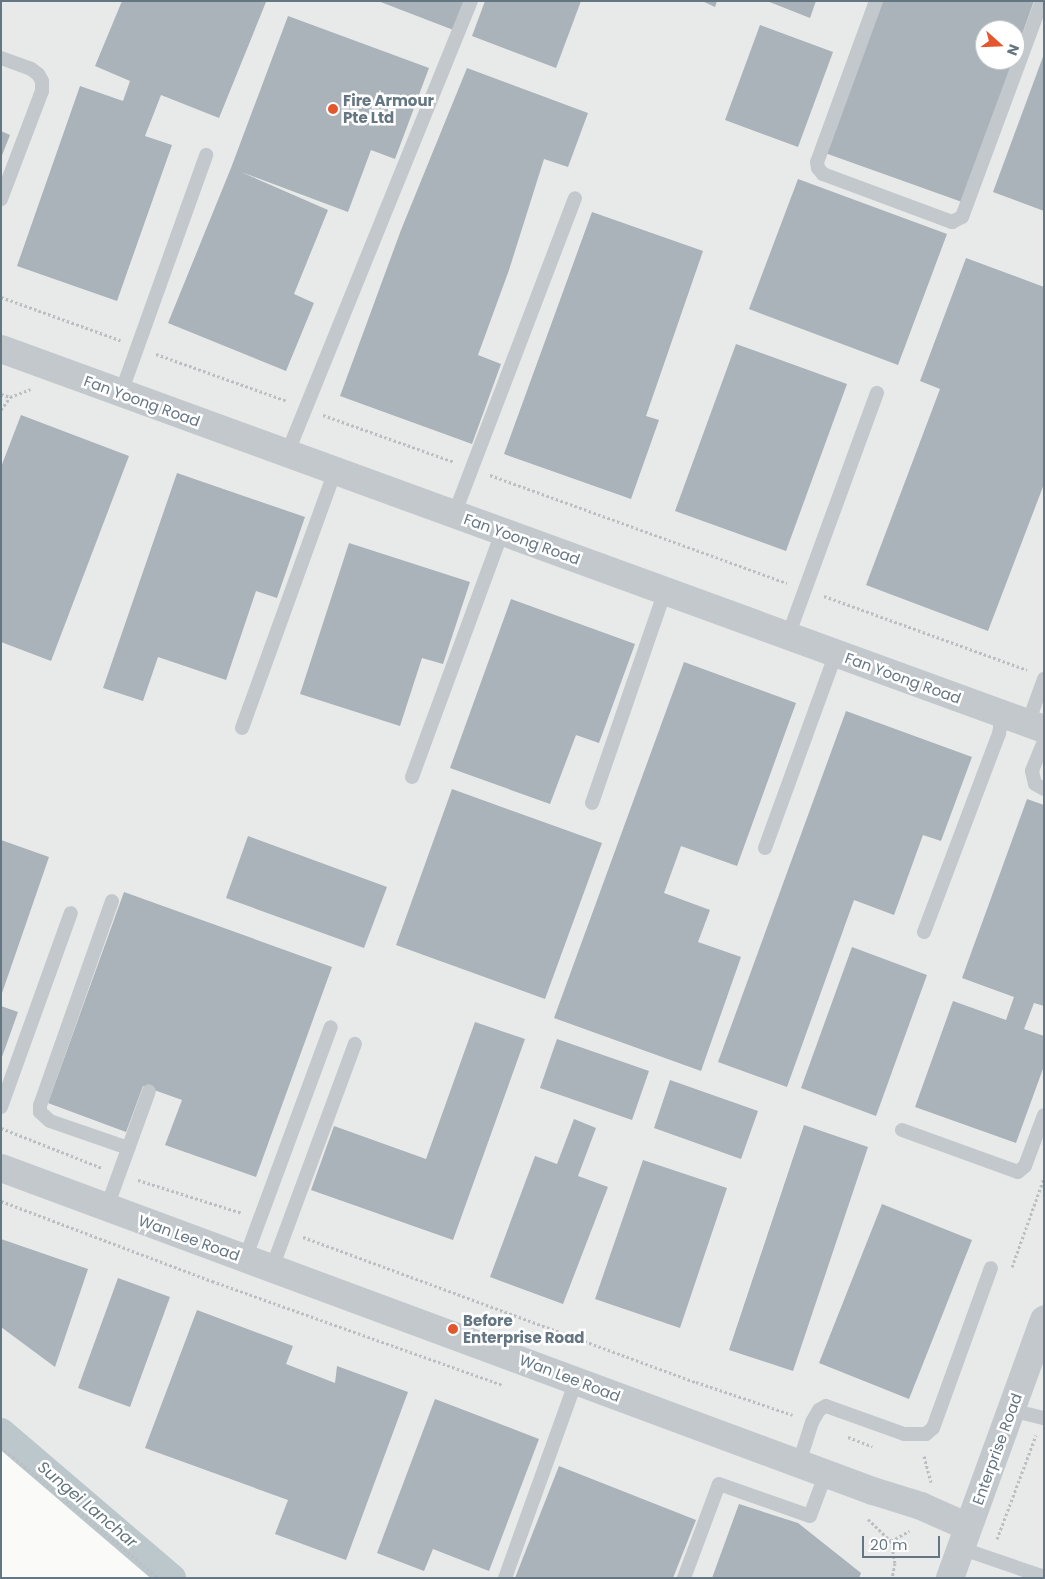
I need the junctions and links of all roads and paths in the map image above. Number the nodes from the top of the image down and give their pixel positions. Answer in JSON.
{"nodes":[{"id":1,"x":471,"y":1,"type":"edge"},
{"id":2,"x":876,"y":1,"type":"edge"},
{"id":3,"x":1042,"y":1,"type":"edge"},
{"id":4,"x":1,"y":58,"type":"edge"},
{"id":5,"x":206,"y":155,"type":"dead end"},
{"id":6,"x":575,"y":198,"type":"dead end"},
{"id":7,"x":1,"y":199,"type":"edge"},
{"id":8,"x":1,"y":297,"type":"edge"},
{"id":9,"x":137,"y":347,"type":"junction"},
{"id":10,"x":1,"y":349,"type":"edge"},
{"id":11,"x":121,"y":393,"type":"junction"},
{"id":12,"x":877,"y":393,"type":"dead end"},
{"id":13,"x":1,"y":394,"type":"edge"},
{"id":14,"x":307,"y":409,"type":"junction"},
{"id":15,"x":1,"y":410,"type":"edge"},
{"id":16,"x":287,"y":454,"type":"junction"},
{"id":17,"x":473,"y":469,"type":"junction"},
{"id":18,"x":335,"y":471,"type":"junction"},
{"id":19,"x":454,"y":515,"type":"junction"},
{"id":20,"x":502,"y":532,"type":"junction"},
{"id":21,"x":805,"y":589,"type":"junction"},
{"id":22,"x":666,"y":591,"type":"junction"},
{"id":23,"x":788,"y":636,"type":"junction"},
{"id":24,"x":836,"y":653,"type":"junction"},
{"id":25,"x":1039,"y":676,"type":"edge"},
{"id":26,"x":1002,"y":714,"type":"junction"},
{"id":27,"x":242,"y":728,"type":"dead end"},
{"id":28,"x":1038,"y":731,"type":"edge"},
{"id":29,"x":412,"y":776,"type":"dead end"},
{"id":30,"x":1044,"y":789,"type":"edge"},
{"id":31,"x":592,"y":803,"type":"dead end"},
{"id":32,"x":765,"y":848,"type":"dead end"},
{"id":33,"x":112,"y":900,"type":"dead end"},
{"id":34,"x":71,"y":913,"type":"dead end"},
{"id":35,"x":924,"y":932,"type":"dead end"},
{"id":36,"x":330,"y":1027,"type":"dead end"},
{"id":37,"x":355,"y":1044,"type":"dead end"},
{"id":38,"x":149,"y":1091,"type":"dead end"},
{"id":39,"x":1,"y":1107,"type":"edge"},
{"id":40,"x":1044,"y":1115,"type":"edge"},
{"id":41,"x":1,"y":1128,"type":"edge"},
{"id":42,"x":902,"y":1130,"type":"dead end"},
{"id":43,"x":128,"y":1148,"type":"junction"},
{"id":44,"x":1,"y":1168,"type":"edge"},
{"id":45,"x":119,"y":1174,"type":"junction"},
{"id":46,"x":1,"y":1200,"type":"edge"},
{"id":47,"x":106,"y":1207,"type":"junction"},
{"id":48,"x":260,"y":1219,"type":"junction"},
{"id":49,"x":286,"y":1230,"type":"junction"},
{"id":50,"x":245,"y":1259,"type":"junction"},
{"id":51,"x":272,"y":1268,"type":"junction"},
{"id":52,"x":991,"y":1268,"type":"dead end"},
{"id":53,"x":1044,"y":1320,"type":"edge"},
{"id":54,"x":576,"y":1381,"type":"junction"},
{"id":55,"x":511,"y":1388,"type":"dead end"},
{"id":56,"x":1012,"y":1410,"type":"junction"},
{"id":57,"x":1044,"y":1418,"type":"edge"},
{"id":58,"x":812,"y":1422,"type":"junction"},
{"id":59,"x":1,"y":1447,"type":"edge"},
{"id":60,"x":873,"y":1447,"type":"dead end"},
{"id":61,"x":916,"y":1455,"type":"dead end"},
{"id":62,"x":924,"y":1456,"type":"dead end"},
{"id":63,"x":799,"y":1463,"type":"junction"},
{"id":64,"x":826,"y":1474,"type":"junction"},
{"id":65,"x":868,"y":1518,"type":"dead end"},
{"id":66,"x":964,"y":1537,"type":"junction"},
{"id":67,"x":990,"y":1557,"type":"junction"},
{"id":68,"x":1044,"y":1577,"type":"edge"},
{"id":69,"x":158,"y":1578,"type":"edge"},
{"id":70,"x":505,"y":1578,"type":"edge"},
{"id":71,"x":684,"y":1578,"type":"edge"},
{"id":72,"x":892,"y":1578,"type":"edge"},
{"id":73,"x":950,"y":1578,"type":"edge"}],
"edges":[{"from":1,"to":14,"type":"lane"},
{"from":2,"to":3,"type":"lane"},
{"from":4,"to":7,"type":"lane"},
{"from":5,"to":9,"type":"lane"},
{"from":6,"to":17,"type":"lane"},
{"from":8,"to":9,"type":"path"},
{"from":9,"to":11,"type":"lane"},
{"from":9,"to":14,"type":"path"},
{"from":10,"to":11,"type":"street","name":"Fan Yoong Road"},
{"from":11,"to":16,"type":"street","name":"Fan Yoong Road"},
{"from":12,"to":21,"type":"lane"},
{"from":13,"to":15,"type":"path"},
{"from":14,"to":16,"type":"lane"},
{"from":14,"to":17,"type":"path"},
{"from":16,"to":18,"type":"street","name":"Fan Yoong Road"},
{"from":17,"to":19,"type":"lane"},
{"from":17,"to":21,"type":"path"},
{"from":18,"to":19,"type":"street","name":"Fan Yoong Road"},
{"from":18,"to":27,"type":"lane"},
{"from":19,"to":20,"type":"street","name":"Fan Yoong Road"},
{"from":20,"to":22,"type":"street","name":"Fan Yoong Road"},
{"from":20,"to":29,"type":"lane"},
{"from":21,"to":23,"type":"lane"},
{"from":21,"to":25,"type":"path"},
{"from":22,"to":23,"type":"street","name":"Fan Yoong Road"},
{"from":22,"to":31,"type":"lane"},
{"from":23,"to":24,"type":"street","name":"Fan Yoong Road"},
{"from":24,"to":26,"type":"street","name":"Fan Yoong Road"},
{"from":24,"to":32,"type":"lane"},
{"from":25,"to":28,"type":"lane"},
{"from":26,"to":28,"type":"street","name":"Fan Yoong Road"},
{"from":26,"to":35,"type":"lane"},
{"from":28,"to":30,"type":"lane"},
{"from":33,"to":43,"type":"lane"},
{"from":34,"to":39,"type":"lane"},
{"from":36,"to":48,"type":"lane"},
{"from":37,"to":49,"type":"lane"},
{"from":38,"to":43,"type":"lane"},
{"from":40,"to":42,"type":"lane"},
{"from":41,"to":45,"type":"path"},
{"from":43,"to":45,"type":"lane"},
{"from":44,"to":47,"type":"street","name":"Wan Lee Road"},
{"from":45,"to":47,"type":"lane"},
{"from":45,"to":48,"type":"path"},
{"from":46,"to":55,"type":"path"},
{"from":47,"to":50,"type":"street","name":"Wan Lee Road"},
{"from":48,"to":50,"type":"lane"},
{"from":49,"to":51,"type":"lane"},
{"from":49,"to":58,"type":"path"},
{"from":50,"to":51,"type":"street","name":"Wan Lee Road"},
{"from":51,"to":54,"type":"street","name":"Wan Lee Road"},
{"from":52,"to":58,"type":"lane"},
{"from":53,"to":56,"type":"street","name":"Enterprise Road"},
{"from":54,"to":63,"type":"street","name":"Wan Lee Road"},
{"from":54,"to":70,"type":"lane"},
{"from":56,"to":57,"type":"lane"},
{"from":56,"to":66,"type":"street","name":"Enterprise Road"},
{"from":57,"to":67,"type":"path"},
{"from":58,"to":60,"type":"path"},
{"from":58,"to":63,"type":"lane"},
{"from":59,"to":69,"type":"path"},
{"from":61,"to":62,"type":"path"},
{"from":63,"to":64,"type":"street","name":"Wan Lee Road"},
{"from":64,"to":66,"type":"street","name":"Wan Lee Road"},
{"from":64,"to":71,"type":"lane"},
{"from":65,"to":72,"type":"path"},
{"from":66,"to":67,"type":"lane"},
{"from":66,"to":73,"type":"street","name":"Enterprise Road"},
{"from":67,"to":68,"type":"lane"}]}
